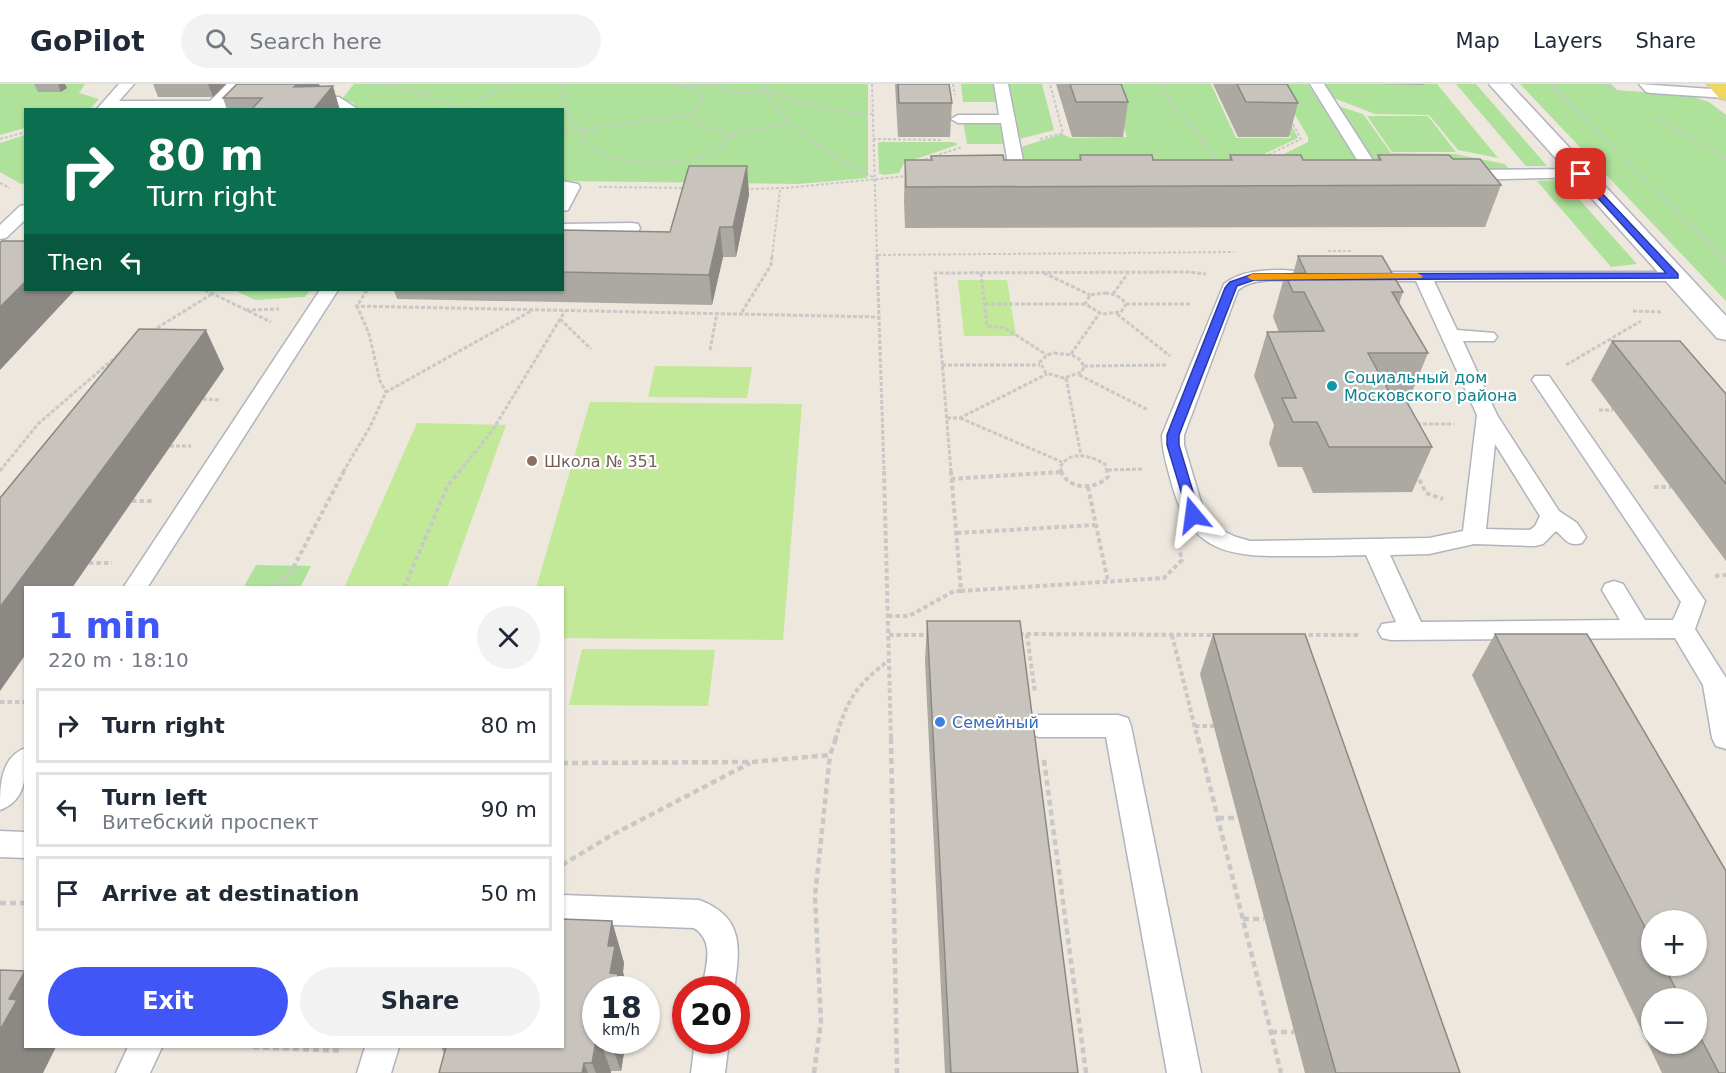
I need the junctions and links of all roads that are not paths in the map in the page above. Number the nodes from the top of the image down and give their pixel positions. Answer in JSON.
{"nodes":[{"id":1,"x":127,"y":84,"type":"edge"},
{"id":2,"x":235,"y":84,"type":"edge"},
{"id":3,"x":1001,"y":84,"type":"edge"},
{"id":4,"x":1317,"y":84,"type":"edge"},
{"id":5,"x":1499,"y":84,"type":"edge"},
{"id":6,"x":1646,"y":84,"type":"edge"},
{"id":7,"x":1717,"y":84,"type":"edge"},
{"id":8,"x":1726,"y":94,"type":"edge"},
{"id":9,"x":292,"y":101,"type":"edge"},
{"id":10,"x":217,"y":103,"type":"junction"},
{"id":11,"x":260,"y":104,"type":"edge"},
{"id":12,"x":335,"y":105,"type":"edge"},
{"id":13,"x":105,"y":108,"type":"edge"},
{"id":14,"x":1008,"y":119,"type":"junction"},
{"id":15,"x":958,"y":120,"type":"dead end"},
{"id":16,"x":1581,"y":174,"type":"junction"},
{"id":17,"x":1446,"y":175,"type":"edge"},
{"id":18,"x":1018,"y":176,"type":"edge"},
{"id":19,"x":1351,"y":176,"type":"edge"},
{"id":20,"x":24,"y":213,"type":"edge"},
{"id":21,"x":632,"y":228,"type":"dead end"},
{"id":22,"x":564,"y":229,"type":"edge"},
{"id":23,"x":0,"y":234,"type":"edge"},
{"id":24,"x":1423,"y":276,"type":"junction"},
{"id":25,"x":1674,"y":276,"type":"junction"},
{"id":26,"x":324,"y":298,"type":"edge"},
{"id":27,"x":1726,"y":332,"type":"edge"},
{"id":28,"x":1450,"y":334,"type":"junction"},
{"id":29,"x":1487,"y":337,"type":"dead end"},
{"id":30,"x":1542,"y":380,"type":"road end"},
{"id":31,"x":1487,"y":416,"type":"junction"},
{"id":32,"x":1551,"y":516,"type":"junction"},
{"id":33,"x":1474,"y":536,"type":"junction"},
{"id":34,"x":1574,"y":537,"type":"dead end"},
{"id":35,"x":1375,"y":548,"type":"junction"},
{"id":36,"x":136,"y":586,"type":"edge"},
{"id":37,"x":1614,"y":590,"type":"dead end"},
{"id":38,"x":1638,"y":629,"type":"junction"},
{"id":39,"x":1682,"y":629,"type":"junction"},
{"id":40,"x":1039,"y":726,"type":"road end"},
{"id":41,"x":1726,"y":738,"type":"edge"},
{"id":42,"x":24,"y":762,"type":"edge"},
{"id":43,"x":0,"y":798,"type":"edge"},
{"id":44,"x":0,"y":844,"type":"edge"},
{"id":45,"x":24,"y":845,"type":"edge"},
{"id":46,"x":564,"y":909,"type":"edge"},
{"id":47,"x":720,"y":976,"type":"edge"},
{"id":48,"x":145,"y":1048,"type":"edge"},
{"id":49,"x":710,"y":1054,"type":"edge"},
{"id":50,"x":133,"y":1073,"type":"edge"},
{"id":51,"x":708,"y":1073,"type":"edge"},
{"id":52,"x":1184,"y":1073,"type":"edge"}],
"edges":[{"from":1,"to":13,"type":"lane"},
{"from":2,"to":10,"type":"lane"},
{"from":3,"to":14,"type":"lane"},
{"from":4,"to":19,"type":"lane"},
{"from":5,"to":16,"type":"street"},
{"from":6,"to":8,"type":"lane"},
{"from":7,"to":8,"type":"main road"},
{"from":9,"to":12,"type":"lane"},
{"from":10,"to":11,"type":"lane"},
{"from":10,"to":13,"type":"lane"},
{"from":14,"to":15,"type":"lane"},
{"from":14,"to":18,"type":"lane"},
{"from":16,"to":17,"type":"lane"},
{"from":16,"to":25,"type":"street"},
{"from":20,"to":23,"type":"lane"},
{"from":21,"to":22,"type":"lane"},
{"from":24,"to":25,"type":"lane"},
{"from":24,"to":28,"type":"lane"},
{"from":24,"to":35,"type":"lane"},
{"from":25,"to":27,"type":"street"},
{"from":26,"to":36,"type":"lane"},
{"from":28,"to":29,"type":"lane"},
{"from":28,"to":31,"type":"lane"},
{"from":30,"to":39,"type":"lane"},
{"from":31,"to":32,"type":"lane"},
{"from":31,"to":33,"type":"lane"},
{"from":32,"to":33,"type":"lane"},
{"from":32,"to":34,"type":"lane"},
{"from":33,"to":35,"type":"lane"},
{"from":35,"to":38,"type":"lane"},
{"from":37,"to":38,"type":"lane"},
{"from":38,"to":39,"type":"lane"},
{"from":39,"to":41,"type":"lane"},
{"from":40,"to":52,"type":"lane"},
{"from":42,"to":43,"type":"lane"},
{"from":44,"to":45,"type":"lane"},
{"from":46,"to":47,"type":"lane"},
{"from":48,"to":50,"type":"lane"},
{"from":49,"to":51,"type":"lane"}]}
